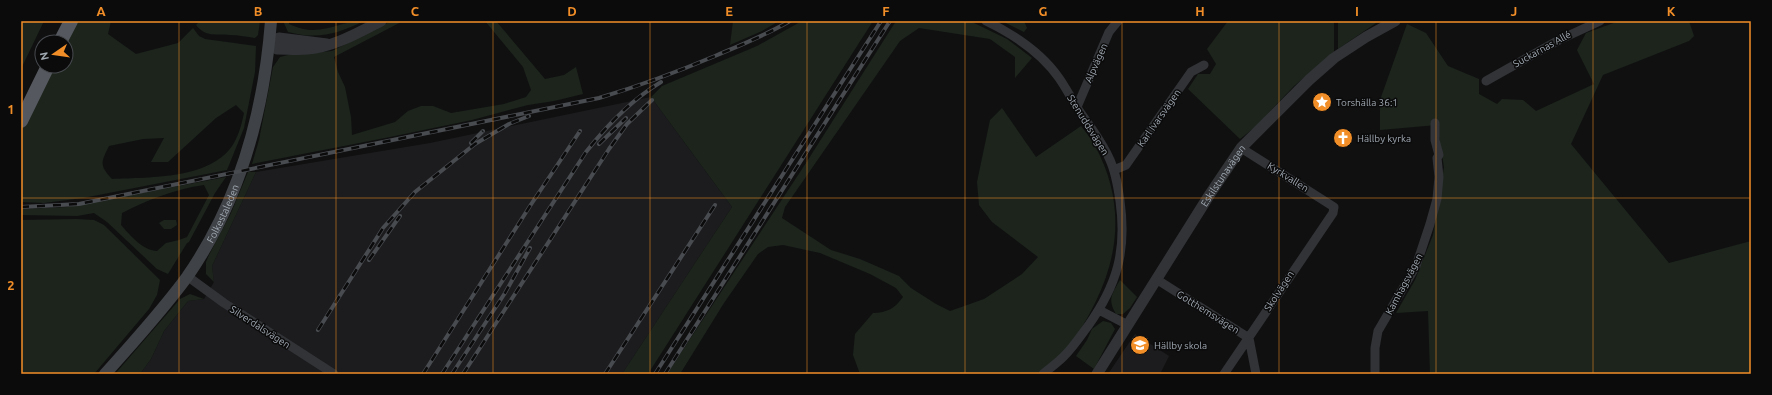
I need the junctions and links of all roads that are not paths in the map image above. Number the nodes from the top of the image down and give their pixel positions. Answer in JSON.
{"nodes":[{"id":1,"x":60,"y":21,"type":"edge"},
{"id":2,"x":70,"y":21,"type":"edge"},
{"id":3,"x":271,"y":21,"type":"edge"},
{"id":4,"x":381,"y":21,"type":"edge"},
{"id":5,"x":986,"y":21,"type":"edge"},
{"id":6,"x":1118,"y":21,"type":"edge"},
{"id":7,"x":1395,"y":21,"type":"edge"},
{"id":8,"x":1600,"y":21,"type":"edge"},
{"id":9,"x":54,"y":34,"type":"edge"},
{"id":10,"x":64,"y":34,"type":"edge"},
{"id":11,"x":270,"y":43,"type":"junction"},
{"id":12,"x":1204,"y":66,"type":"dead end"},
{"id":13,"x":34,"y":74,"type":"edge"},
{"id":14,"x":44,"y":74,"type":"edge"},
{"id":15,"x":1486,"y":81,"type":"dead end"},
{"id":16,"x":21,"y":100,"type":"edge"},
{"id":17,"x":1077,"y":107,"type":"junction"},
{"id":18,"x":21,"y":121,"type":"edge"},
{"id":19,"x":1435,"y":123,"type":"dead end"},
{"id":20,"x":1241,"y":148,"type":"junction"},
{"id":21,"x":1114,"y":170,"type":"junction"},
{"id":22,"x":1334,"y":207,"type":"joint"},
{"id":23,"x":187,"y":276,"type":"junction"},
{"id":24,"x":1156,"y":279,"type":"junction"},
{"id":25,"x":1099,"y":310,"type":"junction"},
{"id":26,"x":1128,"y":325,"type":"junction"},
{"id":27,"x":1249,"y":338,"type":"junction"},
{"id":28,"x":105,"y":374,"type":"edge"},
{"id":29,"x":334,"y":374,"type":"edge"},
{"id":30,"x":1043,"y":374,"type":"edge"},
{"id":31,"x":1097,"y":374,"type":"edge"},
{"id":32,"x":1224,"y":374,"type":"edge"},
{"id":33,"x":1256,"y":374,"type":"edge"},
{"id":34,"x":1375,"y":374,"type":"edge"}],
"edges":[{"from":1,"to":9,"type":"highway"},
{"from":2,"to":10,"type":"highway"},
{"from":3,"to":11,"type":"main road","name":"Folkestaleden"},
{"from":4,"to":11,"type":"street"},
{"from":5,"to":17,"type":"street","name":"Stenuddsvägen"},
{"from":6,"to":17,"type":"street","name":"Alpvägen"},
{"from":7,"to":20,"type":"street","name":"Eskilstunavägen"},
{"from":8,"to":15,"type":"street","name":"Suckarnas Allé"},
{"from":11,"to":23,"type":"main road","name":"Folkestaleden"},
{"from":12,"to":21,"type":"street","name":"Karl Ivarsvägen"},
{"from":13,"to":16,"type":"highway"},
{"from":14,"to":18,"type":"highway"},
{"from":17,"to":21,"type":"street","name":"Stenuddsvägen"},
{"from":19,"to":34,"type":"street","name":"Kamhagsvägen"},
{"from":20,"to":22,"type":"street","name":"Kyrkvallen"},
{"from":20,"to":24,"type":"street","name":"Eskilstunavägen"},
{"from":21,"to":25,"type":"street","name":"Stenuddsvägen"},
{"from":22,"to":27,"type":"street","name":"Skolvägen"},
{"from":23,"to":28,"type":"main road","name":"Folkestaleden"},
{"from":23,"to":29,"type":"street","name":"Silverdalsvägen"},
{"from":24,"to":26,"type":"street","name":"Eskilstunavägen"},
{"from":24,"to":27,"type":"street","name":"Gotthemsvägen"},
{"from":25,"to":26,"type":"street"},
{"from":25,"to":30,"type":"street","name":"Stenuddsvägen"},
{"from":26,"to":31,"type":"street","name":"Eskilstunavägen"},
{"from":27,"to":32,"type":"street","name":"Skolvägen"},
{"from":27,"to":33,"type":"street","name":"Gotthemsvägen"}]}
